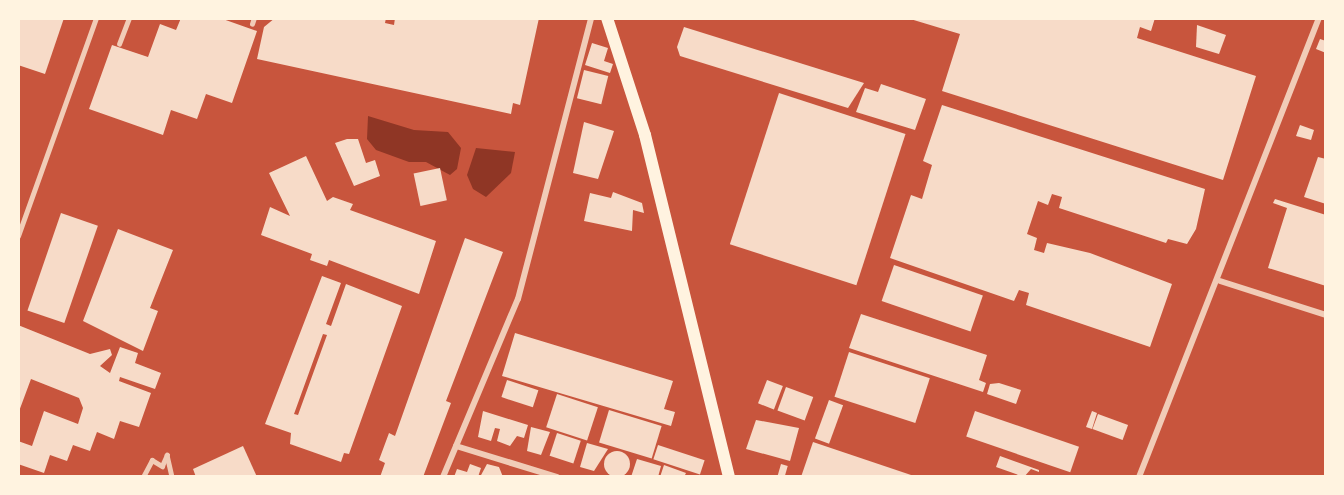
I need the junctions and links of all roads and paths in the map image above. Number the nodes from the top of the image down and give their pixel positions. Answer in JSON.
{"nodes":[{"id":1,"x":96,"y":18,"type":"edge"},
{"id":2,"x":129,"y":18,"type":"edge"},
{"id":3,"x":591,"y":18,"type":"edge"},
{"id":4,"x":607,"y":18,"type":"edge"},
{"id":5,"x":1319,"y":18,"type":"edge"},
{"id":6,"x":119,"y":44,"type":"dead end"},
{"id":7,"x":18,"y":236,"type":"edge"},
{"id":8,"x":1220,"y":281,"type":"junction"},
{"id":9,"x":1326,"y":315,"type":"edge"},
{"id":10,"x":456,"y":446,"type":"junction"},
{"id":11,"x":143,"y":477,"type":"edge"},
{"id":12,"x":172,"y":477,"type":"edge"},
{"id":13,"x":444,"y":477,"type":"edge"},
{"id":14,"x":557,"y":477,"type":"edge"},
{"id":15,"x":729,"y":477,"type":"edge"},
{"id":16,"x":1139,"y":477,"type":"edge"}],
"edges":[{"from":1,"to":7,"type":"lane"},
{"from":2,"to":6,"type":"lane"},
{"from":3,"to":10,"type":"street"},
{"from":4,"to":15,"type":"main road"},
{"from":5,"to":8,"type":"street"},
{"from":8,"to":9,"type":"street"},
{"from":8,"to":16,"type":"street"},
{"from":10,"to":13,"type":"street"},
{"from":10,"to":14,"type":"street"},
{"from":11,"to":12,"type":"lane"}]}
